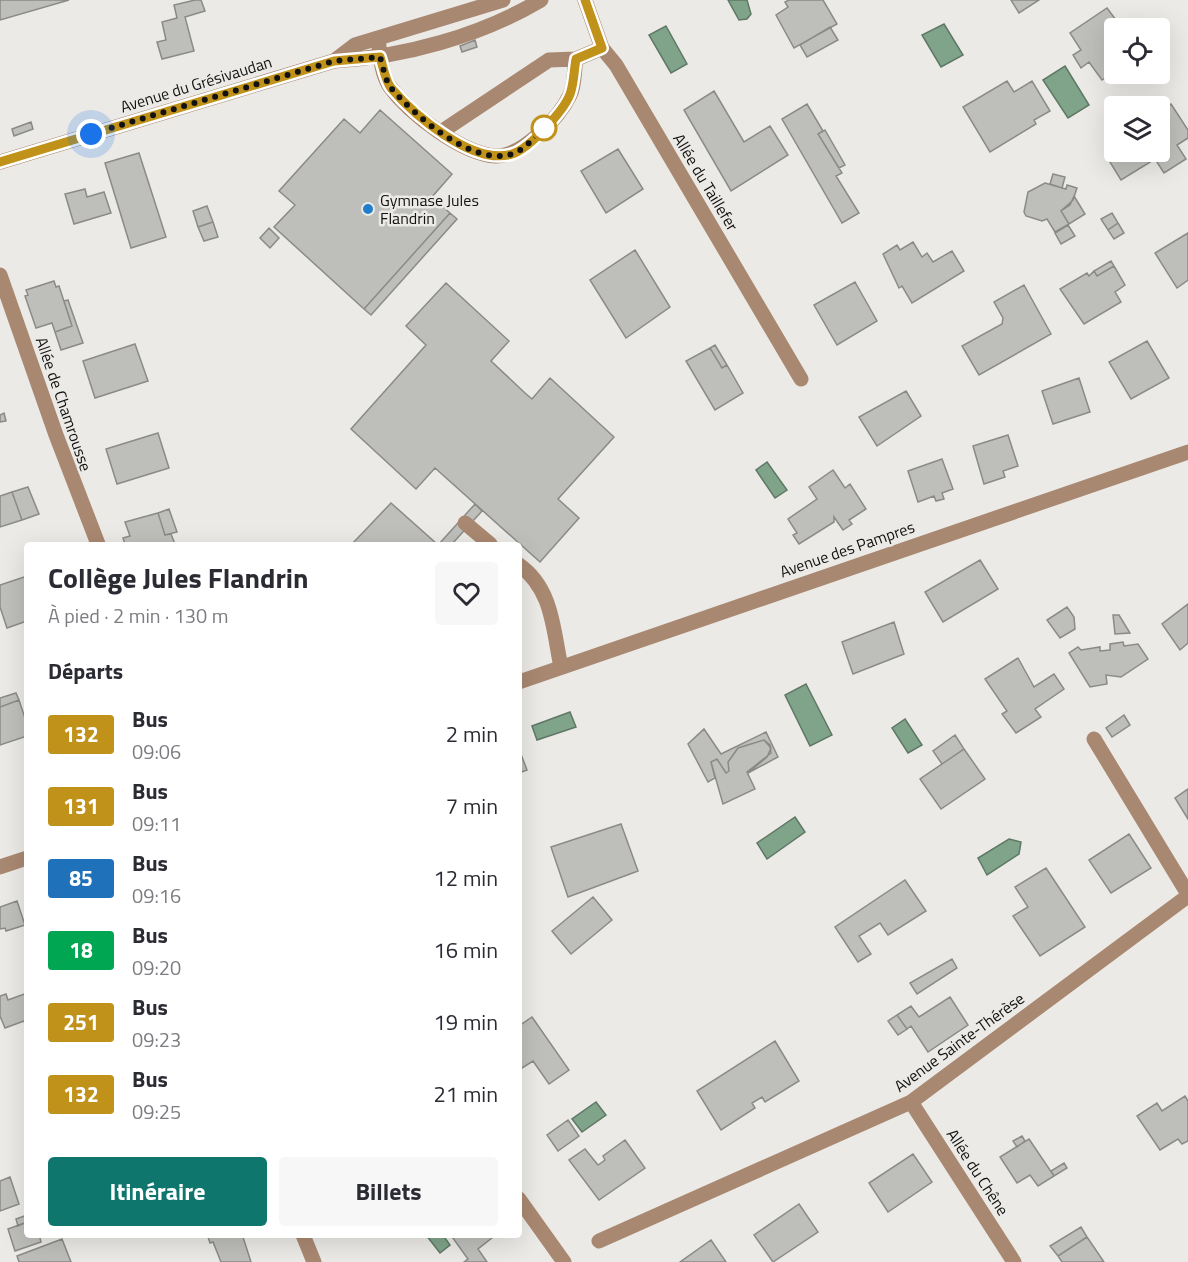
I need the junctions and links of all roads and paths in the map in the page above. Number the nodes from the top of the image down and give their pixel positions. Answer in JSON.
{"nodes":[{"id":1,"x":503,"y":0,"type":"edge"},
{"id":2,"x":541,"y":0,"type":"edge"},
{"id":3,"x":585,"y":0,"type":"edge"},
{"id":4,"x":475,"y":4,"type":"edge"},
{"id":5,"x":378,"y":38,"type":"junction"},
{"id":6,"x":602,"y":48,"type":"junction"},
{"id":7,"x":380,"y":57,"type":"junction"},
{"id":8,"x":576,"y":59,"type":"junction"},
{"id":9,"x":334,"y":61,"type":"junction"},
{"id":10,"x":441,"y":132,"type":"junction"},
{"id":11,"x":0,"y":162,"type":"edge"},
{"id":12,"x":0,"y":275,"type":"edge"},
{"id":13,"x":801,"y":379,"type":"dead end"},
{"id":14,"x":1188,"y":452,"type":"edge"},
{"id":15,"x":465,"y":523,"type":"dead end"},
{"id":16,"x":97,"y":542,"type":"edge"},
{"id":17,"x":488,"y":542,"type":"edge"},
{"id":18,"x":522,"y":568,"type":"edge"},
{"id":19,"x":561,"y":668,"type":"junction"},
{"id":20,"x":522,"y":681,"type":"edge"},
{"id":21,"x":1094,"y":738,"type":"dead end"},
{"id":22,"x":24,"y":859,"type":"edge"},
{"id":23,"x":0,"y":867,"type":"edge"},
{"id":24,"x":1188,"y":895,"type":"edge"},
{"id":25,"x":911,"y":1102,"type":"junction"},
{"id":26,"x":522,"y":1203,"type":"edge"},
{"id":27,"x":304,"y":1238,"type":"edge"},
{"id":28,"x":599,"y":1241,"type":"dead end"},
{"id":29,"x":314,"y":1262,"type":"edge"},
{"id":30,"x":564,"y":1262,"type":"edge"},
{"id":31,"x":1014,"y":1262,"type":"edge"}],
"edges":[{"from":1,"to":4,"type":"street","name":"Avenue du Grésivaudan"},
{"from":2,"to":7,"type":"street","name":"Avenue du Grésivaudan"},
{"from":3,"to":6,"type":"street","name":"Allée du Taillefer"},
{"from":4,"to":5,"type":"street","name":"Avenue du Grésivaudan"},
{"from":5,"to":7,"type":"street"},
{"from":5,"to":9,"type":"street","name":"Avenue du Grésivaudan"},
{"from":6,"to":8,"type":"street"},
{"from":6,"to":13,"type":"street","name":"Allée du Taillefer"},
{"from":7,"to":9,"type":"street","name":"Avenue du Grésivaudan"},
{"from":7,"to":10,"type":"street"},
{"from":8,"to":10,"type":"street"},
{"from":8,"to":10,"type":"street"},
{"from":9,"to":11,"type":"street","name":"Avenue du Grésivaudan"},
{"from":12,"to":16,"type":"street","name":"Allée de Chamrousse"},
{"from":14,"to":19,"type":"street","name":"Avenue des Pampres"},
{"from":15,"to":17,"type":"street"},
{"from":18,"to":19,"type":"street"},
{"from":19,"to":20,"type":"street","name":"Avenue des Pampres"},
{"from":21,"to":24,"type":"street"},
{"from":22,"to":23,"type":"street"},
{"from":24,"to":25,"type":"street","name":"Avenue Sainte-Thérèse"},
{"from":25,"to":28,"type":"street","name":"Avenue Sainte-Thérèse"},
{"from":25,"to":31,"type":"street","name":"Allée du Chêne"},
{"from":26,"to":30,"type":"street"},
{"from":27,"to":29,"type":"street"}]}
